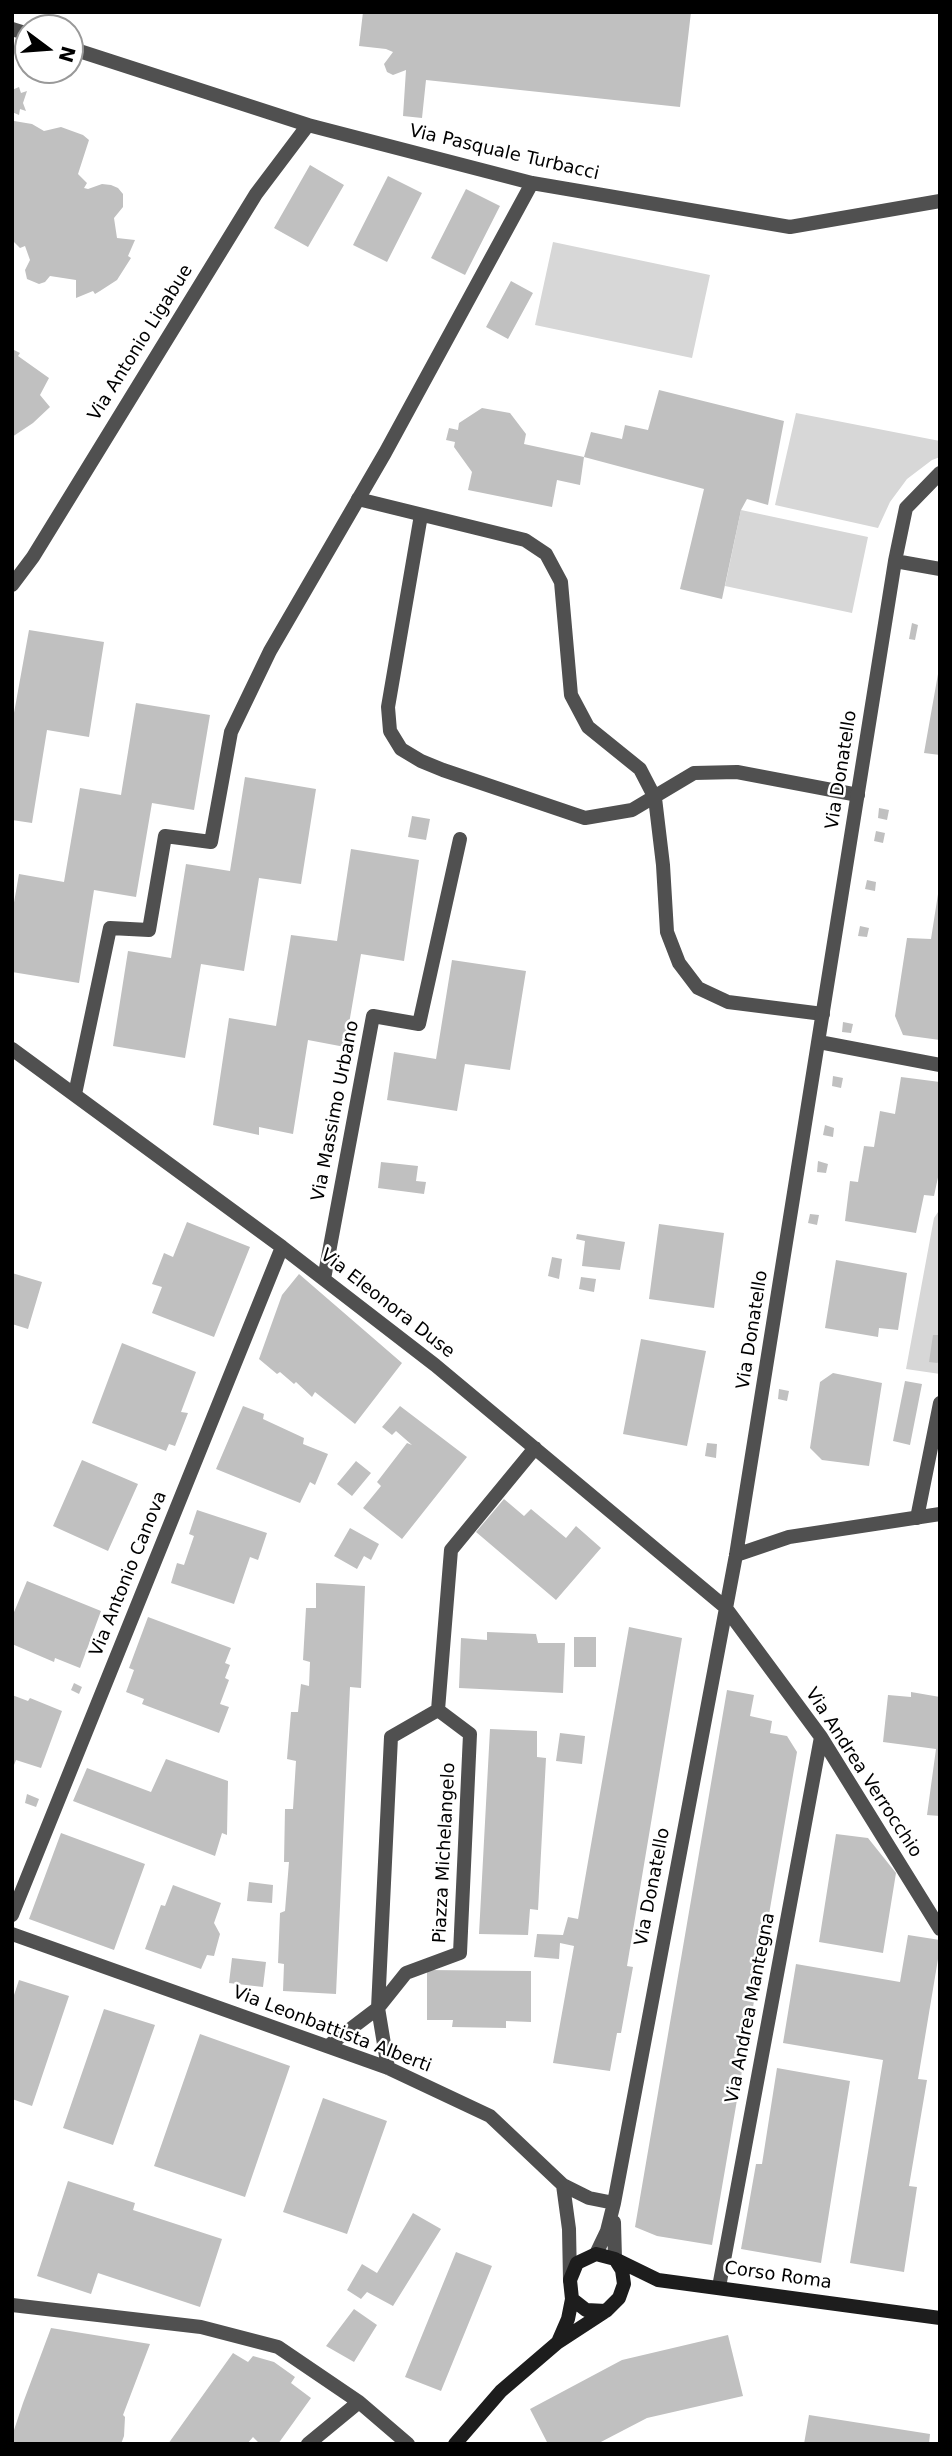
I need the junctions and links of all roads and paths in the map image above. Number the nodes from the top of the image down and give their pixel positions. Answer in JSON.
{"nodes":[{"id":1,"x":84,"y":53,"type":"edge"},
{"id":2,"x":308,"y":125,"type":"junction"},
{"id":3,"x":532,"y":183,"type":"junction"},
{"id":4,"x":940,"y":201,"type":"edge"},
{"id":5,"x":940,"y":473,"type":"edge"},
{"id":6,"x":358,"y":499,"type":"junction"},
{"id":7,"x":421,"y":515,"type":"junction"},
{"id":8,"x":895,"y":561,"type":"junction"},
{"id":9,"x":940,"y":569,"type":"edge"},
{"id":10,"x":12,"y":585,"type":"edge"},
{"id":11,"x":858,"y":795,"type":"junction"},
{"id":12,"x":655,"y":798,"type":"junction"},
{"id":13,"x":460,"y":839,"type":"dead end"},
{"id":14,"x":823,"y":1014,"type":"junction"},
{"id":15,"x":819,"y":1042,"type":"junction"},
{"id":16,"x":12,"y":1049,"type":"edge"},
{"id":17,"x":940,"y":1065,"type":"edge"},
{"id":18,"x":75,"y":1094,"type":"junction"},
{"id":19,"x":282,"y":1247,"type":"junction"},
{"id":20,"x":324,"y":1279,"type":"junction"},
{"id":21,"x":940,"y":1403,"type":"edge"},
{"id":22,"x":535,"y":1448,"type":"junction"},
{"id":23,"x":940,"y":1514,"type":"edge"},
{"id":24,"x":917,"y":1518,"type":"junction"},
{"id":25,"x":736,"y":1555,"type":"junction"},
{"id":26,"x":725,"y":1607,"type":"junction"},
{"id":27,"x":438,"y":1710,"type":"junction"},
{"id":28,"x":821,"y":1737,"type":"junction"},
{"id":29,"x":12,"y":1915,"type":"edge"},
{"id":30,"x":937,"y":1921,"type":"edge"},
{"id":31,"x":12,"y":1934,"type":"edge"},
{"id":32,"x":378,"y":2008,"type":"junction"},
{"id":33,"x":328,"y":2046,"type":"junction"},
{"id":34,"x":388,"y":2068,"type":"junction"},
{"id":35,"x":563,"y":2185,"type":"junction"},
{"id":36,"x":614,"y":2203,"type":"junction"},
{"id":37,"x":591,"y":2256,"type":"junction"},
{"id":38,"x":615,"y":2259,"type":"junction"},
{"id":39,"x":570,"y":2280,"type":"junction"},
{"id":40,"x":719,"y":2287,"type":"junction"},
{"id":41,"x":572,"y":2300,"type":"junction"},
{"id":42,"x":12,"y":2305,"type":"edge"},
{"id":43,"x":606,"y":2311,"type":"junction"},
{"id":44,"x":940,"y":2318,"type":"edge"},
{"id":45,"x":557,"y":2343,"type":"junction"},
{"id":46,"x":359,"y":2402,"type":"junction"},
{"id":47,"x":308,"y":2444,"type":"edge"},
{"id":48,"x":408,"y":2444,"type":"edge"},
{"id":49,"x":455,"y":2444,"type":"edge"}],
"edges":[{"from":1,"to":2,"type":"street","name":"Via Pasquale Turbacci"},
{"from":2,"to":3,"type":"street","name":"Via Pasquale Turbacci"},
{"from":2,"to":10,"type":"street","name":"Via Antonio Ligabue"},
{"from":3,"to":4,"type":"street","name":"Via Pasquale Turbacci"},
{"from":3,"to":6,"type":"street"},
{"from":5,"to":8,"type":"street","name":"Via Donatello"},
{"from":6,"to":7,"type":"street"},
{"from":6,"to":18,"type":"street"},
{"from":7,"to":12,"type":"street"},
{"from":7,"to":12,"type":"street"},
{"from":8,"to":9,"type":"street"},
{"from":8,"to":11,"type":"street","name":"Via Donatello"},
{"from":11,"to":12,"type":"street"},
{"from":11,"to":14,"type":"street","name":"Via Donatello"},
{"from":12,"to":14,"type":"street"},
{"from":13,"to":20,"type":"street","name":"Via Massimo Urbano"},
{"from":14,"to":15,"type":"street","name":"Via Donatello"},
{"from":15,"to":17,"type":"street"},
{"from":15,"to":25,"type":"street","name":"Via Donatello"},
{"from":16,"to":18,"type":"street","name":"Via Eleonora Duse"},
{"from":18,"to":19,"type":"street","name":"Via Eleonora Duse"},
{"from":19,"to":20,"type":"street","name":"Via Eleonora Duse"},
{"from":19,"to":29,"type":"street","name":"Via Antonio Canova"},
{"from":20,"to":22,"type":"street","name":"Via Eleonora Duse"},
{"from":21,"to":24,"type":"street"},
{"from":22,"to":26,"type":"street","name":"Via Eleonora Duse"},
{"from":22,"to":27,"type":"street"},
{"from":23,"to":24,"type":"street"},
{"from":24,"to":25,"type":"street"},
{"from":25,"to":26,"type":"street","name":"Via Donatello"},
{"from":26,"to":28,"type":"street","name":"Via Andrea Verrocchio"},
{"from":26,"to":36,"type":"street","name":"Via Donatello"},
{"from":27,"to":32,"type":"street"},
{"from":27,"to":32,"type":"street","name":"Piazza Michelangelo"},
{"from":28,"to":30,"type":"street","name":"Via Andrea Verrocchio"},
{"from":28,"to":40,"type":"street","name":"Via Andrea Mantegna"},
{"from":31,"to":33,"type":"street","name":"Via Leonbattista Alberti"},
{"from":32,"to":33,"type":"street","name":"Piazza Michelangelo"},
{"from":32,"to":34,"type":"street"},
{"from":33,"to":34,"type":"street","name":"Via Leonbattista Alberti"},
{"from":34,"to":35,"type":"street","name":"Via Leonbattista Alberti"},
{"from":35,"to":36,"type":"street","name":"Via Leonbattista Alberti"},
{"from":35,"to":37,"type":"street"},
{"from":35,"to":39,"type":"street"},
{"from":36,"to":37,"type":"street"},
{"from":36,"to":38,"type":"street"},
{"from":37,"to":38,"type":"main road"},
{"from":37,"to":39,"type":"main road"},
{"from":38,"to":40,"type":"main road","name":"Corso Roma"},
{"from":38,"to":43,"type":"main road"},
{"from":39,"to":41,"type":"main road"},
{"from":40,"to":44,"type":"main road","name":"Corso Roma"},
{"from":41,"to":43,"type":"main road"},
{"from":41,"to":45,"type":"main road"},
{"from":42,"to":46,"type":"street"},
{"from":43,"to":45,"type":"main road"},
{"from":45,"to":49,"type":"main road"},
{"from":46,"to":47,"type":"street"},
{"from":46,"to":48,"type":"street"}]}
